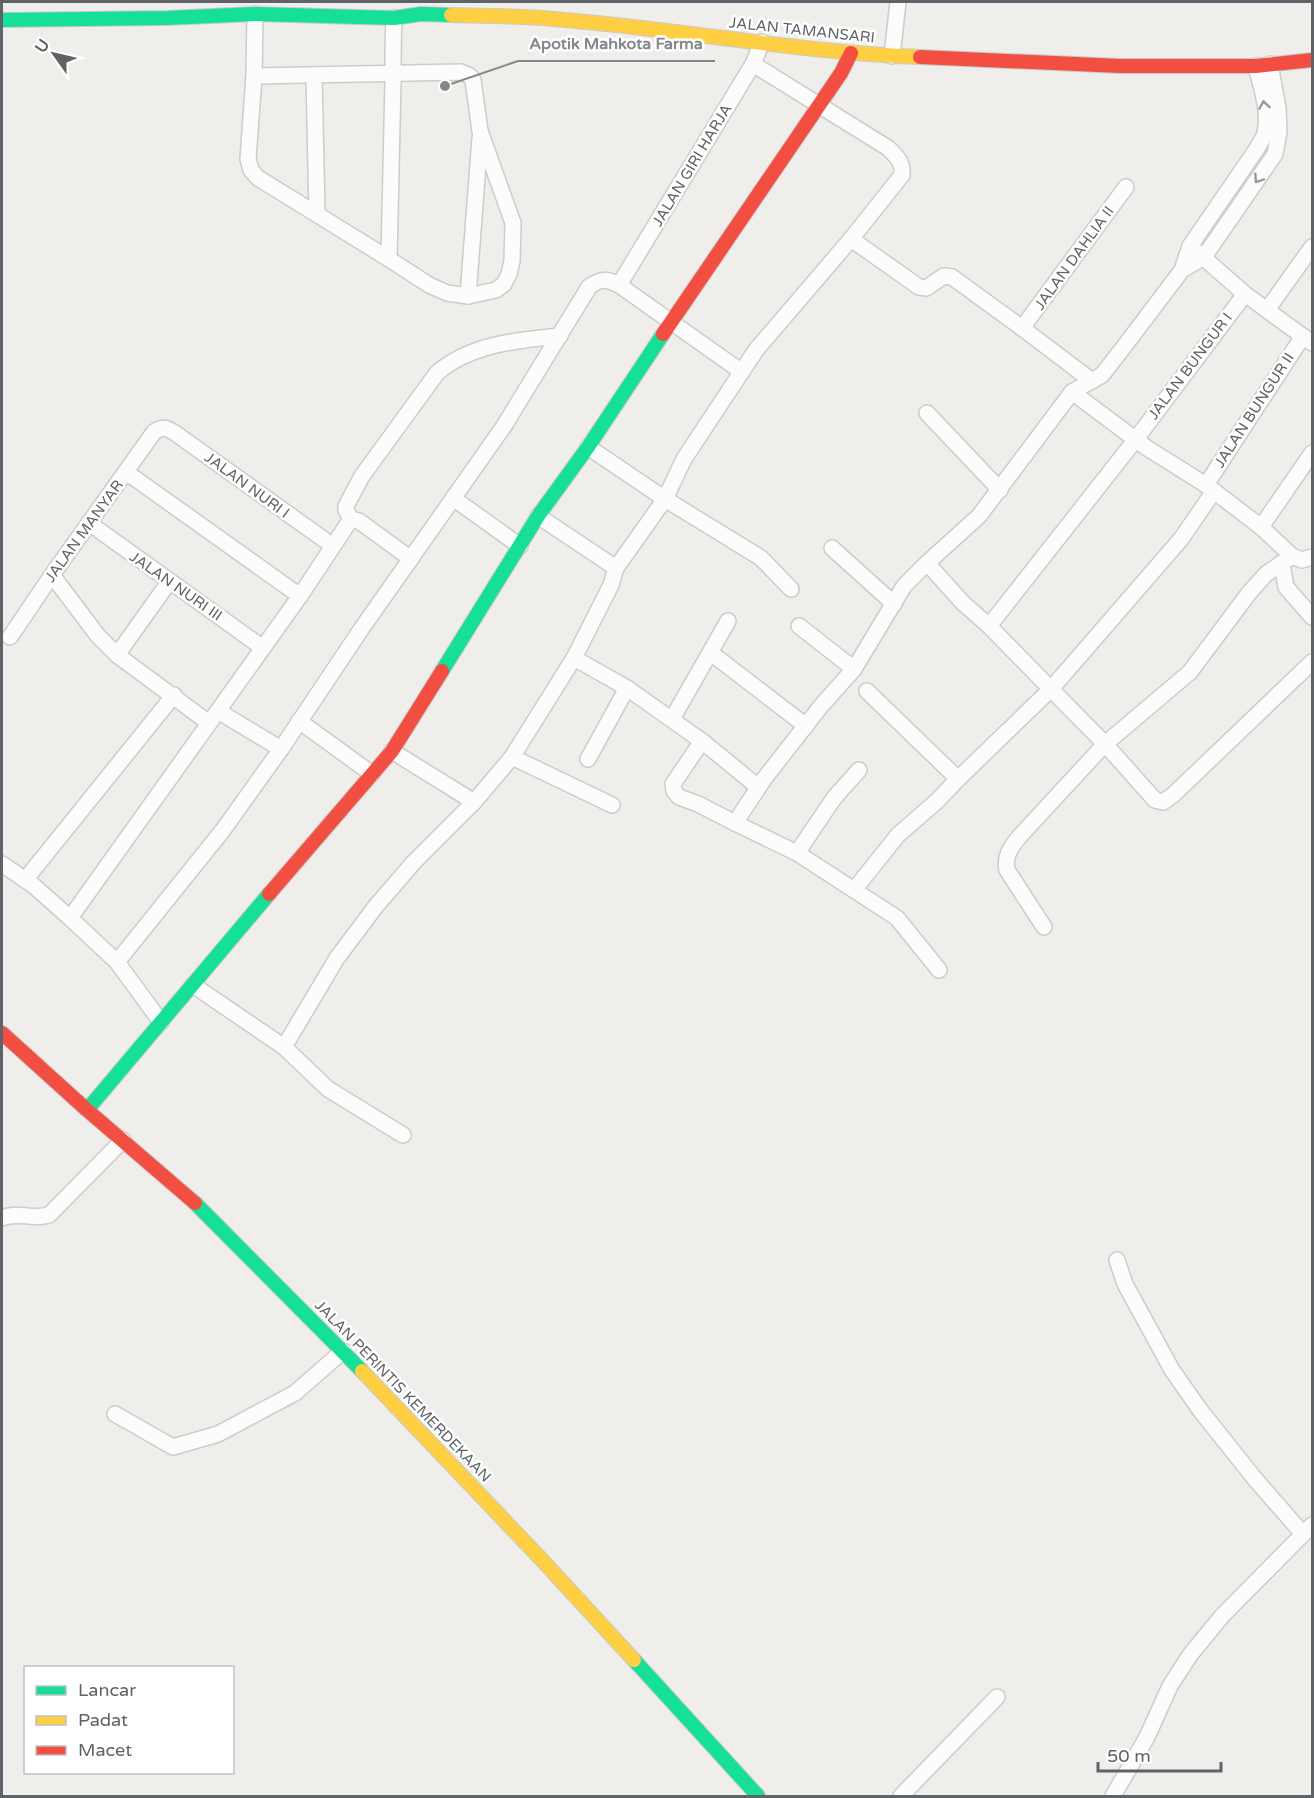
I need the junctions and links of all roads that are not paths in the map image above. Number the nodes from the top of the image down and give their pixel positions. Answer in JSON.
{"nodes":[{"id":1,"x":898,"y":2,"type":"edge"},
{"id":2,"x":420,"y":8,"type":"edge"},
{"id":3,"x":255,"y":14,"type":"junction"},
{"id":4,"x":394,"y":18,"type":"junction"},
{"id":5,"x":2,"y":20,"type":"edge"},
{"id":6,"x":762,"y":42,"type":"junction"},
{"id":7,"x":851,"y":53,"type":"junction"},
{"id":8,"x":892,"y":56,"type":"junction"},
{"id":9,"x":1312,"y":60,"type":"edge"},
{"id":10,"x":753,"y":64,"type":"junction"},
{"id":11,"x":1263,"y":65,"type":"junction"},
{"id":12,"x":393,"y":73,"type":"junction"},
{"id":13,"x":314,"y":75,"type":"junction"},
{"id":14,"x":254,"y":76,"type":"junction"},
{"id":15,"x":819,"y":106,"type":"junction"},
{"id":16,"x":480,"y":131,"type":"junction"},
{"id":17,"x":1270,"y":140,"type":"junction"},
{"id":18,"x":1126,"y":187,"type":"dead end"},
{"id":19,"x":317,"y":214,"type":"junction"},
{"id":20,"x":851,"y":239,"type":"junction"},
{"id":21,"x":1190,"y":246,"type":"junction"},
{"id":22,"x":1312,"y":247,"type":"edge"},
{"id":23,"x":1204,"y":258,"type":"junction"},
{"id":24,"x":389,"y":259,"type":"junction"},
{"id":25,"x":1182,"y":270,"type":"junction"},
{"id":26,"x":619,"y":285,"type":"junction"},
{"id":27,"x":1245,"y":294,"type":"junction"},
{"id":28,"x":468,"y":296,"type":"junction"},
{"id":29,"x":1267,"y":310,"type":"junction"},
{"id":30,"x":671,"y":321,"type":"junction"},
{"id":31,"x":1022,"y":328,"type":"junction"},
{"id":32,"x":560,"y":336,"type":"junction"},
{"id":33,"x":1308,"y":339,"type":"edge"},
{"id":34,"x":742,"y":372,"type":"junction"},
{"id":35,"x":1092,"y":381,"type":"junction"},
{"id":36,"x":1072,"y":392,"type":"junction"},
{"id":37,"x":927,"y":413,"type":"dead end"},
{"id":38,"x":160,"y":428,"type":"joint"},
{"id":39,"x":1136,"y":438,"type":"junction"},
{"id":40,"x":588,"y":447,"type":"junction"},
{"id":41,"x":1312,"y":453,"type":"edge"},
{"id":42,"x":126,"y":472,"type":"junction"},
{"id":43,"x":1210,"y":488,"type":"junction"},
{"id":44,"x":1000,"y":490,"type":"junction"},
{"id":45,"x":453,"y":498,"type":"junction"},
{"id":46,"x":665,"y":499,"type":"junction"},
{"id":47,"x":538,"y":516,"type":"junction"},
{"id":48,"x":351,"y":519,"type":"junction"},
{"id":49,"x":89,"y":524,"type":"junction"},
{"id":50,"x":1260,"y":527,"type":"junction"},
{"id":51,"x":333,"y":546,"type":"junction"},
{"id":52,"x":520,"y":546,"type":"junction"},
{"id":53,"x":832,"y":548,"type":"dead end"},
{"id":54,"x":1312,"y":557,"type":"edge"},
{"id":55,"x":411,"y":559,"type":"junction"},
{"id":56,"x":1287,"y":560,"type":"junction"},
{"id":57,"x":927,"y":562,"type":"junction"},
{"id":58,"x":616,"y":568,"type":"junction"},
{"id":59,"x":52,"y":575,"type":"junction"},
{"id":60,"x":169,"y":582,"type":"junction"},
{"id":61,"x":791,"y":589,"type":"dead end"},
{"id":62,"x":300,"y":596,"type":"junction"},
{"id":63,"x":894,"y":604,"type":"junction"},
{"id":64,"x":1312,"y":617,"type":"edge"},
{"id":65,"x":729,"y":621,"type":"dead end"},
{"id":66,"x":799,"y":626,"type":"dead end"},
{"id":67,"x":990,"y":626,"type":"junction"},
{"id":68,"x":10,"y":637,"type":"dead end"},
{"id":69,"x":263,"y":648,"type":"junction"},
{"id":70,"x":711,"y":653,"type":"junction"},
{"id":71,"x":117,"y":655,"type":"junction"},
{"id":72,"x":574,"y":658,"type":"junction"},
{"id":73,"x":1312,"y":663,"type":"edge"},
{"id":74,"x":854,"y":669,"type":"junction"},
{"id":75,"x":627,"y":688,"type":"junction"},
{"id":76,"x":1051,"y":689,"type":"junction"},
{"id":77,"x":867,"y":691,"type":"dead end"},
{"id":78,"x":174,"y":695,"type":"junction"},
{"id":79,"x":214,"y":717,"type":"junction"},
{"id":80,"x":672,"y":719,"type":"junction"},
{"id":81,"x":299,"y":721,"type":"junction"},
{"id":82,"x":806,"y":726,"type":"junction"},
{"id":83,"x":702,"y":741,"type":"junction"},
{"id":84,"x":1105,"y":744,"type":"junction"},
{"id":85,"x":281,"y":749,"type":"junction"},
{"id":86,"x":392,"y":751,"type":"junction"},
{"id":87,"x":512,"y":757,"type":"junction"},
{"id":88,"x":588,"y":759,"type":"dead end"},
{"id":89,"x":859,"y":770,"type":"dead end"},
{"id":90,"x":372,"y":774,"type":"junction"},
{"id":91,"x":958,"y":779,"type":"junction"},
{"id":92,"x":758,"y":787,"type":"junction"},
{"id":93,"x":474,"y":802,"type":"junction"},
{"id":94,"x":612,"y":805,"type":"dead end"},
{"id":95,"x":735,"y":823,"type":"junction"},
{"id":96,"x":797,"y":853,"type":"junction"},
{"id":97,"x":2,"y":864,"type":"edge"},
{"id":98,"x":25,"y":880,"type":"junction"},
{"id":99,"x":854,"y":890,"type":"junction"},
{"id":100,"x":70,"y":918,"type":"junction"},
{"id":101,"x":1044,"y":927,"type":"dead end"},
{"id":102,"x":117,"y":962,"type":"junction"},
{"id":103,"x":939,"y":970,"type":"dead end"},
{"id":104,"x":192,"y":985,"type":"junction"},
{"id":105,"x":161,"y":1022,"type":"junction"},
{"id":106,"x":2,"y":1033,"type":"edge"},
{"id":107,"x":284,"y":1047,"type":"junction"},
{"id":108,"x":87,"y":1110,"type":"junction"},
{"id":109,"x":403,"y":1135,"type":"dead end"},
{"id":110,"x":123,"y":1140,"type":"junction"},
{"id":111,"x":2,"y":1218,"type":"edge"},
{"id":112,"x":1117,"y":1260,"type":"dead end"},
{"id":113,"x":343,"y":1351,"type":"junction"},
{"id":114,"x":115,"y":1414,"type":"dead end"},
{"id":115,"x":1308,"y":1530,"type":"edge"},
{"id":116,"x":997,"y":1697,"type":"dead end"},
{"id":117,"x":758,"y":1797,"type":"edge"},
{"id":118,"x":901,"y":1797,"type":"edge"},
{"id":119,"x":1113,"y":1797,"type":"edge"}],
"edges":[{"from":1,"to":8,"type":"street"},
{"from":2,"to":4,"type":"main road","name":"JALAN TAMANSARI"},
{"from":2,"to":6,"type":"main road","name":"JALAN TAMANSARI"},
{"from":3,"to":4,"type":"main road","name":"JALAN TAMANSARI"},
{"from":3,"to":5,"type":"main road","name":"JALAN TAMANSARI"},
{"from":3,"to":14,"type":"street"},
{"from":4,"to":12,"type":"street"},
{"from":6,"to":7,"type":"main road","name":"JALAN TAMANSARI"},
{"from":6,"to":10,"type":"street","name":"JALAN GIRI HARJA"},
{"from":7,"to":8,"type":"main road","name":"JALAN TAMANSARI"},
{"from":7,"to":15,"type":"main road"},
{"from":8,"to":11,"type":"main road","name":"JALAN TAMANSARI"},
{"from":9,"to":11,"type":"main road","name":"JALAN TAMANSARI"},
{"from":10,"to":15,"type":"street"},
{"from":10,"to":26,"type":"street","name":"JALAN GIRI HARJA"},
{"from":11,"to":17,"type":"street"},
{"from":12,"to":13,"type":"street"},
{"from":12,"to":16,"type":"street"},
{"from":12,"to":24,"type":"street"},
{"from":13,"to":14,"type":"street"},
{"from":13,"to":19,"type":"street"},
{"from":14,"to":19,"type":"street"},
{"from":15,"to":20,"type":"street"},
{"from":15,"to":30,"type":"main road"},
{"from":16,"to":28,"type":"street"},
{"from":16,"to":28,"type":"street"},
{"from":17,"to":21,"type":"street"},
{"from":17,"to":23,"type":"street","one_way":true},
{"from":18,"to":31,"type":"street","name":"JALAN DAHLIA II"},
{"from":19,"to":24,"type":"street"},
{"from":20,"to":31,"type":"street"},
{"from":20,"to":34,"type":"street"},
{"from":21,"to":23,"type":"street"},
{"from":21,"to":25,"type":"street"},
{"from":22,"to":29,"type":"street"},
{"from":23,"to":25,"type":"street"},
{"from":23,"to":27,"type":"street"},
{"from":24,"to":28,"type":"street"},
{"from":25,"to":35,"type":"street"},
{"from":26,"to":30,"type":"street"},
{"from":26,"to":32,"type":"street"},
{"from":27,"to":29,"type":"street"},
{"from":27,"to":39,"type":"street","name":"JALAN BUNGUR I"},
{"from":29,"to":33,"type":"street"},
{"from":30,"to":34,"type":"street"},
{"from":30,"to":40,"type":"main road"},
{"from":31,"to":35,"type":"street"},
{"from":32,"to":45,"type":"street"},
{"from":32,"to":48,"type":"street"},
{"from":33,"to":43,"type":"street","name":"JALAN BUNGUR II"},
{"from":34,"to":46,"type":"street"},
{"from":35,"to":36,"type":"street"},
{"from":36,"to":39,"type":"street"},
{"from":36,"to":44,"type":"street"},
{"from":37,"to":44,"type":"street"},
{"from":38,"to":42,"type":"street","name":"JALAN MANYAR"},
{"from":38,"to":51,"type":"street","name":"JALAN NURI I"},
{"from":39,"to":43,"type":"street"},
{"from":39,"to":67,"type":"street","name":"JALAN BUNGUR I"},
{"from":40,"to":46,"type":"street"},
{"from":40,"to":47,"type":"main road"},
{"from":41,"to":50,"type":"street"},
{"from":42,"to":49,"type":"street","name":"JALAN MANYAR"},
{"from":42,"to":62,"type":"street"},
{"from":43,"to":50,"type":"street"},
{"from":43,"to":76,"type":"street","name":"JALAN BUNGUR II"},
{"from":44,"to":57,"type":"street"},
{"from":45,"to":52,"type":"street"},
{"from":45,"to":55,"type":"street"},
{"from":46,"to":58,"type":"street"},
{"from":46,"to":61,"type":"street"},
{"from":47,"to":52,"type":"main road"},
{"from":47,"to":58,"type":"street"},
{"from":48,"to":51,"type":"street"},
{"from":48,"to":55,"type":"street"},
{"from":49,"to":59,"type":"street","name":"JALAN MANYAR"},
{"from":49,"to":60,"type":"street","name":"JALAN NURI III"},
{"from":50,"to":56,"type":"street"},
{"from":51,"to":62,"type":"street"},
{"from":52,"to":86,"type":"main road"},
{"from":53,"to":63,"type":"street"},
{"from":54,"to":56,"type":"street"},
{"from":55,"to":81,"type":"street"},
{"from":56,"to":64,"type":"street"},
{"from":56,"to":84,"type":"street"},
{"from":57,"to":63,"type":"street"},
{"from":57,"to":67,"type":"street"},
{"from":58,"to":72,"type":"street"},
{"from":59,"to":68,"type":"street","name":"JALAN MANYAR"},
{"from":59,"to":71,"type":"street"},
{"from":60,"to":69,"type":"street","name":"JALAN NURI III"},
{"from":60,"to":71,"type":"street"},
{"from":62,"to":69,"type":"street"},
{"from":63,"to":74,"type":"street"},
{"from":65,"to":70,"type":"street"},
{"from":66,"to":74,"type":"street"},
{"from":67,"to":76,"type":"street"},
{"from":69,"to":79,"type":"street"},
{"from":70,"to":80,"type":"street"},
{"from":70,"to":82,"type":"street"},
{"from":71,"to":78,"type":"street"},
{"from":72,"to":75,"type":"street"},
{"from":72,"to":87,"type":"street"},
{"from":73,"to":84,"type":"street"},
{"from":74,"to":82,"type":"street"},
{"from":75,"to":80,"type":"street"},
{"from":75,"to":88,"type":"street"},
{"from":76,"to":84,"type":"street"},
{"from":76,"to":91,"type":"street","name":"JALAN BUNGUR II"},
{"from":77,"to":91,"type":"street"},
{"from":78,"to":79,"type":"street"},
{"from":78,"to":98,"type":"street"},
{"from":79,"to":85,"type":"street"},
{"from":79,"to":100,"type":"street"},
{"from":80,"to":83,"type":"street"},
{"from":81,"to":85,"type":"street"},
{"from":81,"to":90,"type":"street"},
{"from":82,"to":92,"type":"street"},
{"from":83,"to":92,"type":"street"},
{"from":83,"to":95,"type":"street"},
{"from":84,"to":101,"type":"street"},
{"from":85,"to":102,"type":"street"},
{"from":86,"to":90,"type":"main road"},
{"from":86,"to":93,"type":"street"},
{"from":87,"to":93,"type":"street"},
{"from":87,"to":94,"type":"street"},
{"from":89,"to":96,"type":"street"},
{"from":90,"to":104,"type":"main road"},
{"from":91,"to":99,"type":"street","name":"JALAN BUNGUR II"},
{"from":92,"to":95,"type":"street"},
{"from":93,"to":107,"type":"street"},
{"from":95,"to":96,"type":"street"},
{"from":96,"to":99,"type":"street"},
{"from":97,"to":98,"type":"street"},
{"from":98,"to":100,"type":"street"},
{"from":99,"to":103,"type":"street"},
{"from":100,"to":102,"type":"street"},
{"from":102,"to":105,"type":"street"},
{"from":104,"to":105,"type":"main road"},
{"from":104,"to":107,"type":"street"},
{"from":105,"to":108,"type":"main road"},
{"from":106,"to":108,"type":"main road","name":"JALAN PERINTIS KEMERDEKAAN"},
{"from":107,"to":109,"type":"street"},
{"from":108,"to":110,"type":"main road","name":"JALAN PERINTIS KEMERDEKAAN"},
{"from":110,"to":111,"type":"street"},
{"from":110,"to":113,"type":"main road","name":"JALAN PERINTIS KEMERDEKAAN"},
{"from":112,"to":115,"type":"street"},
{"from":113,"to":114,"type":"street"},
{"from":113,"to":117,"type":"main road","name":"JALAN PERINTIS KEMERDEKAAN"},
{"from":115,"to":119,"type":"street"},
{"from":116,"to":118,"type":"street"}]}
